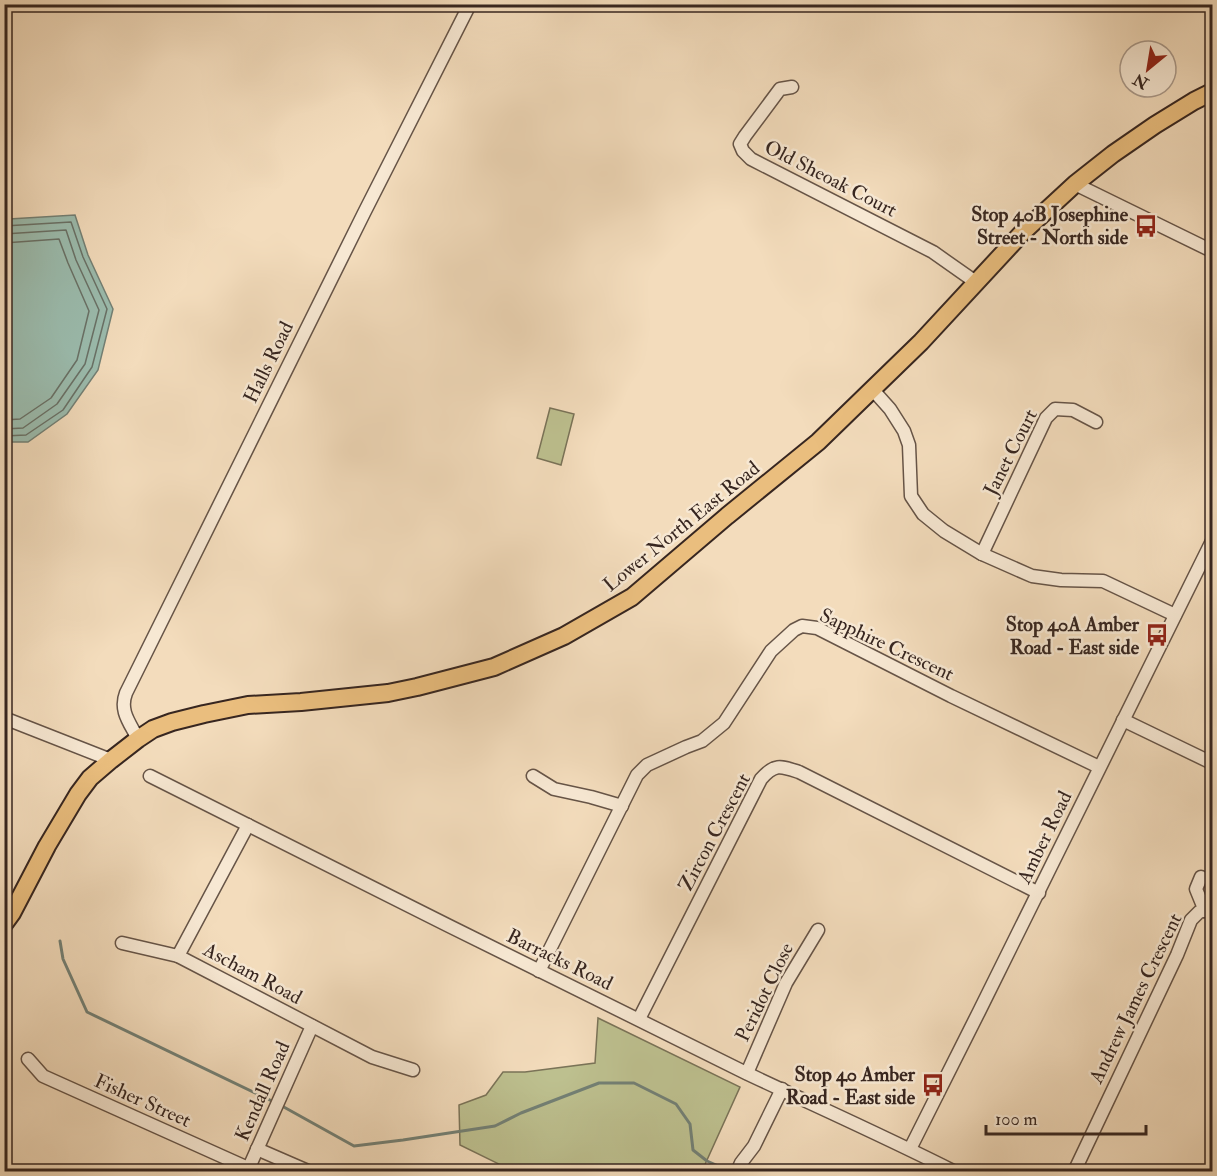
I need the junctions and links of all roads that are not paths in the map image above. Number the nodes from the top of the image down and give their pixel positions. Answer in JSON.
{"nodes":[{"id":1,"x":470,"y":4,"type":"edge"},
{"id":2,"x":792,"y":87,"type":"dead end"},
{"id":3,"x":1212,"y":92,"type":"edge"},
{"id":4,"x":1075,"y":184,"type":"junction"},
{"id":5,"x":1212,"y":251,"type":"edge"},
{"id":6,"x":977,"y":283,"type":"junction"},
{"id":7,"x":873,"y":390,"type":"junction"},
{"id":8,"x":1096,"y":422,"type":"dead end"},
{"id":9,"x":1212,"y":545,"type":"edge"},
{"id":10,"x":982,"y":554,"type":"junction"},
{"id":11,"x":1175,"y":615,"type":"junction"},
{"id":12,"x":4,"y":718,"type":"edge"},
{"id":13,"x":1123,"y":720,"type":"junction"},
{"id":14,"x":138,"y":739,"type":"junction"},
{"id":15,"x":111,"y":760,"type":"junction"},
{"id":16,"x":1212,"y":763,"type":"edge"},
{"id":17,"x":1100,"y":767,"type":"junction"},
{"id":18,"x":150,"y":776,"type":"dead end"},
{"id":19,"x":533,"y":776,"type":"dead end"},
{"id":20,"x":622,"y":806,"type":"junction"},
{"id":21,"x":248,"y":825,"type":"junction"},
{"id":22,"x":1201,"y":877,"type":"dead end"},
{"id":23,"x":1039,"y":893,"type":"junction"},
{"id":24,"x":1209,"y":911,"type":"edge"},
{"id":25,"x":4,"y":924,"type":"edge"},
{"id":26,"x":818,"y":930,"type":"dead end"},
{"id":27,"x":122,"y":943,"type":"dead end"},
{"id":28,"x":178,"y":956,"type":"junction"},
{"id":29,"x":539,"y":971,"type":"junction"},
{"id":30,"x":639,"y":1019,"type":"junction"},
{"id":31,"x":312,"y":1026,"type":"junction"},
{"id":32,"x":28,"y":1059,"type":"dead end"},
{"id":33,"x":413,"y":1070,"type":"dead end"},
{"id":34,"x":747,"y":1073,"type":"junction"},
{"id":35,"x":782,"y":1089,"type":"junction"},
{"id":36,"x":257,"y":1149,"type":"junction"},
{"id":37,"x":910,"y":1149,"type":"junction"},
{"id":38,"x":247,"y":1170,"type":"edge"},
{"id":39,"x":310,"y":1172,"type":"edge"},
{"id":40,"x":737,"y":1172,"type":"edge"},
{"id":41,"x":955,"y":1172,"type":"edge"},
{"id":42,"x":1074,"y":1172,"type":"edge"}],
"edges":[{"from":1,"to":14,"type":"street","name":"Halls Road"},
{"from":2,"to":6,"type":"street","name":"Old Sheoak Court"},
{"from":3,"to":4,"type":"main road","name":"Lower North East Road"},
{"from":4,"to":5,"type":"street"},
{"from":4,"to":6,"type":"main road","name":"Lower North East Road"},
{"from":6,"to":7,"type":"main road","name":"Lower North East Road"},
{"from":7,"to":10,"type":"street"},
{"from":7,"to":14,"type":"main road","name":"Lower North East Road"},
{"from":8,"to":10,"type":"street","name":"Janet Court"},
{"from":9,"to":11,"type":"street","name":"Amber Road"},
{"from":10,"to":11,"type":"street"},
{"from":11,"to":13,"type":"street","name":"Amber Road"},
{"from":12,"to":15,"type":"street"},
{"from":13,"to":16,"type":"street"},
{"from":13,"to":17,"type":"street","name":"Amber Road"},
{"from":14,"to":15,"type":"main road","name":"Lower North East Road"},
{"from":15,"to":25,"type":"main road","name":"Lower North East Road"},
{"from":17,"to":20,"type":"street","name":"Sapphire Crescent"},
{"from":17,"to":23,"type":"street","name":"Amber Road"},
{"from":18,"to":21,"type":"street","name":"Barracks Road"},
{"from":19,"to":20,"type":"street"},
{"from":20,"to":29,"type":"street","name":"Sapphire Crescent"},
{"from":21,"to":28,"type":"street","name":"Ascham Road"},
{"from":21,"to":29,"type":"street","name":"Barracks Road"},
{"from":22,"to":24,"type":"street","name":"Andrew James Crescent"},
{"from":23,"to":30,"type":"street","name":"Zircon Crescent"},
{"from":23,"to":37,"type":"street","name":"Amber Road"},
{"from":24,"to":42,"type":"street","name":"Andrew James Crescent"},
{"from":26,"to":34,"type":"street","name":"Peridot Close"},
{"from":27,"to":28,"type":"street"},
{"from":28,"to":31,"type":"street","name":"Ascham Road"},
{"from":29,"to":30,"type":"street","name":"Barracks Road"},
{"from":30,"to":34,"type":"street","name":"Barracks Road"},
{"from":31,"to":33,"type":"street","name":"Ascham Road"},
{"from":31,"to":36,"type":"street","name":"Kendall Road"},
{"from":32,"to":38,"type":"street","name":"Fisher Street"},
{"from":34,"to":35,"type":"street","name":"Barracks Road"},
{"from":35,"to":37,"type":"street","name":"Barracks Road"},
{"from":35,"to":40,"type":"street"},
{"from":36,"to":38,"type":"street","name":"Kendall Road"},
{"from":36,"to":39,"type":"street"},
{"from":37,"to":41,"type":"street","name":"Barracks Road"}]}
